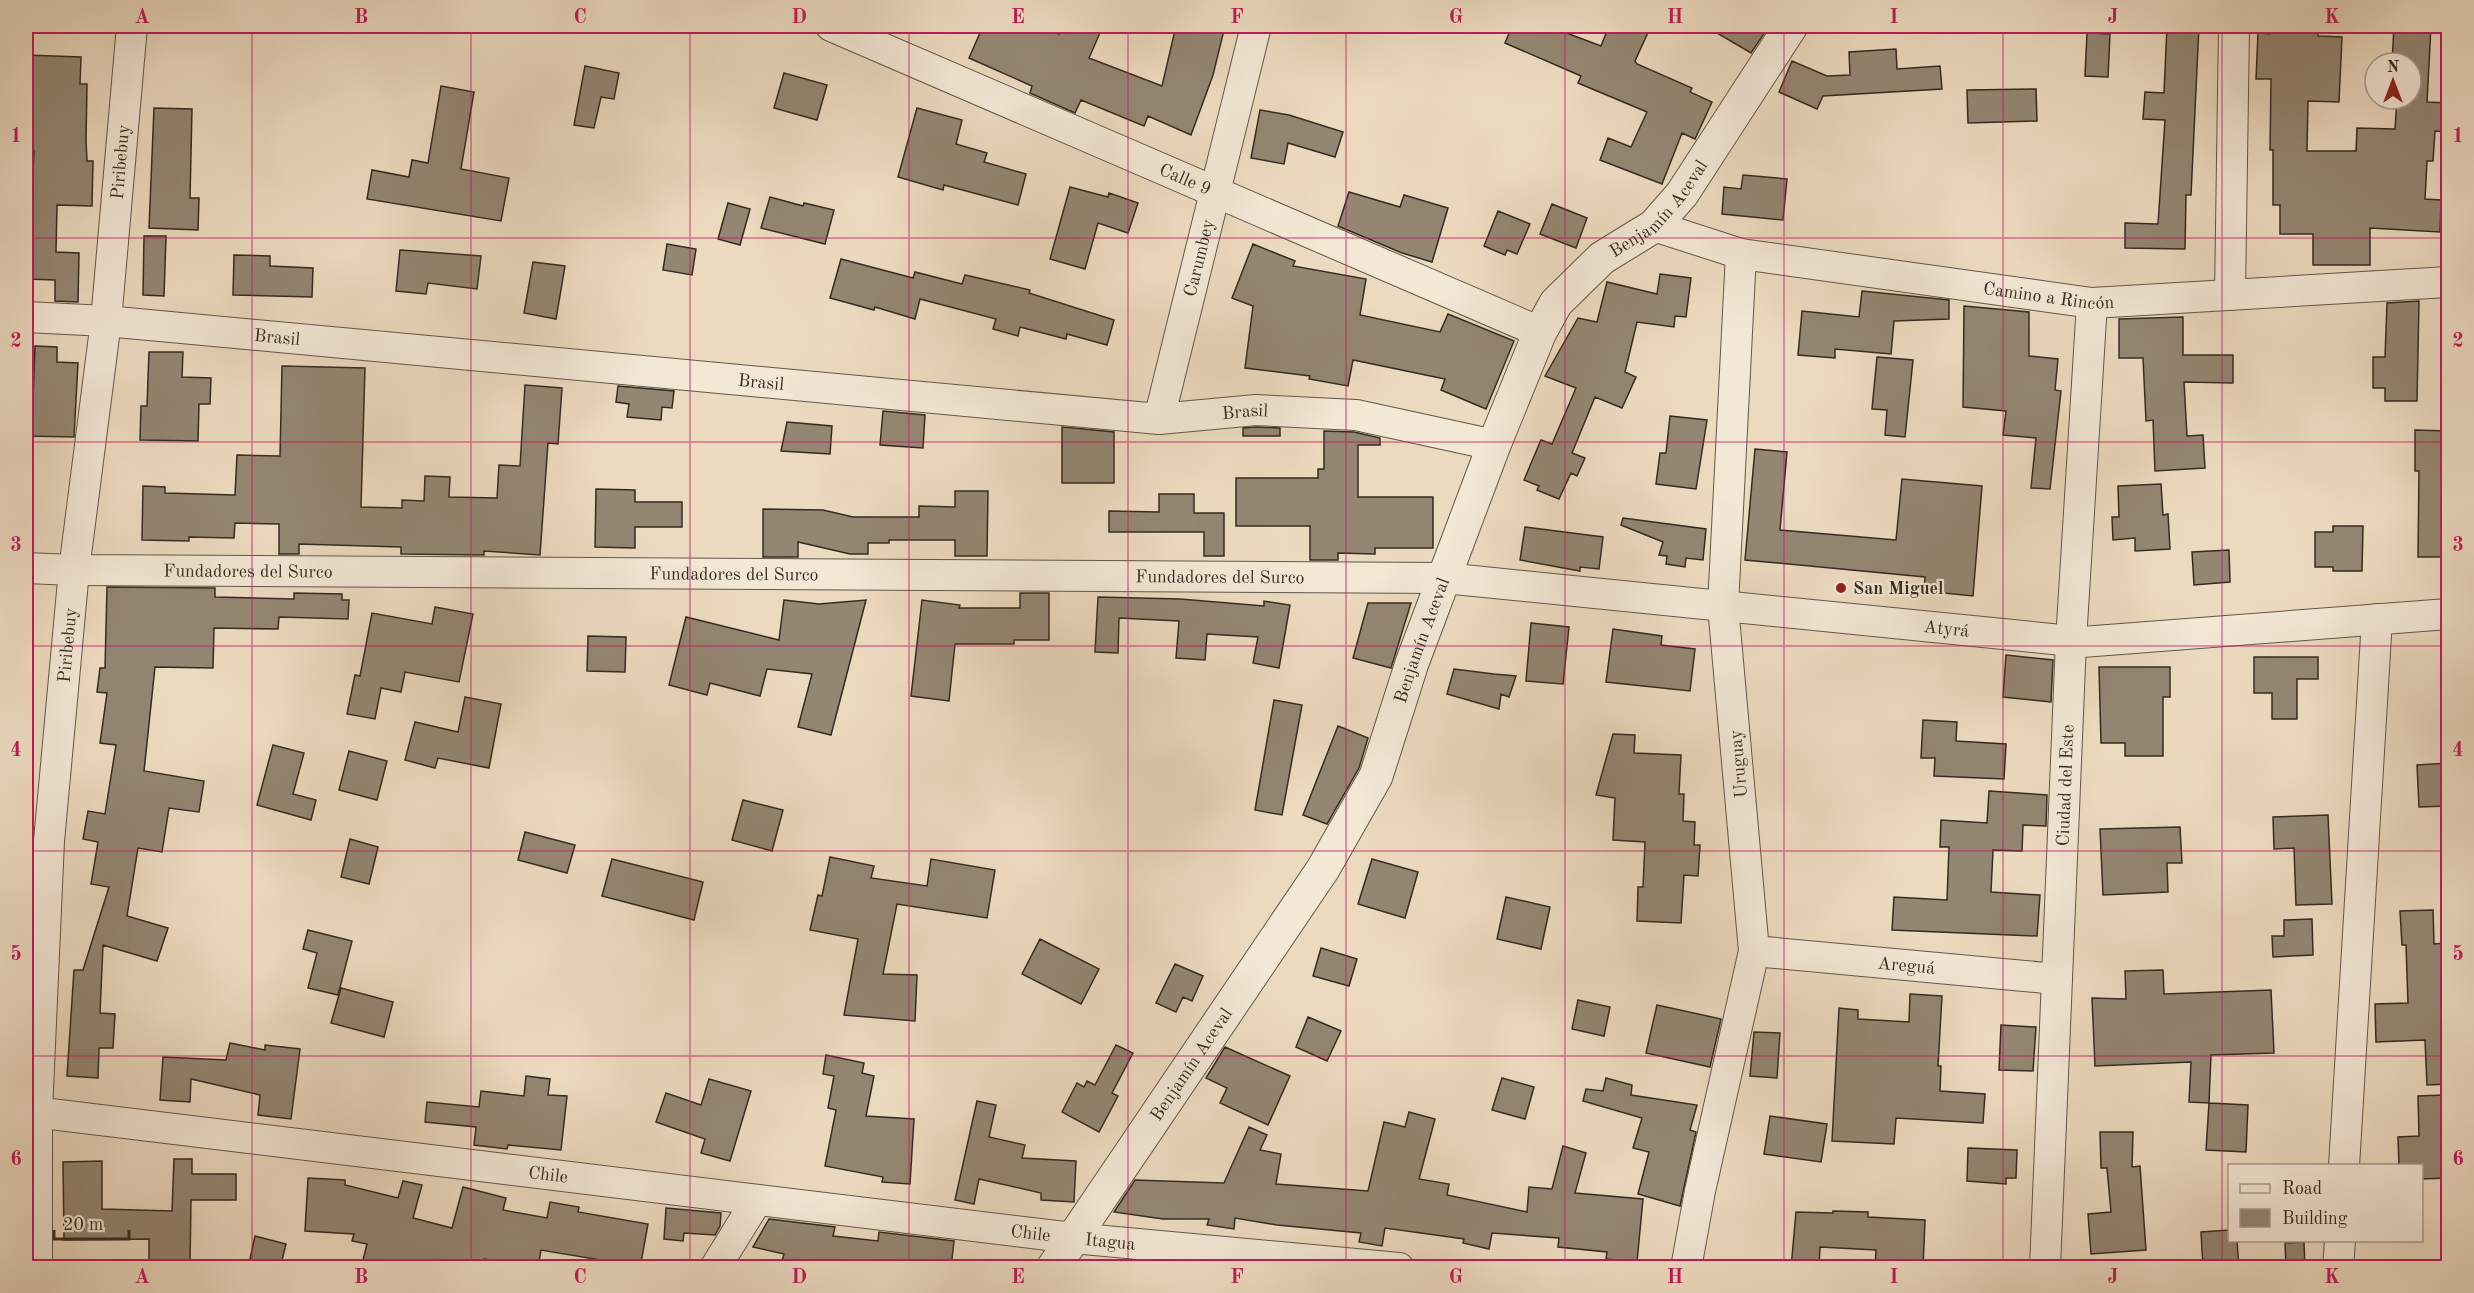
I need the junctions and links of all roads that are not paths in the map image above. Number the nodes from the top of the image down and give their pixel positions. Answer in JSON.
{"nodes":[{"id":1,"x":132,"y":26,"type":"edge"},
{"id":2,"x":831,"y":26,"type":"edge"},
{"id":3,"x":1256,"y":26,"type":"edge"},
{"id":4,"x":1791,"y":26,"type":"edge"},
{"id":5,"x":2234,"y":26,"type":"edge"},
{"id":6,"x":1215,"y":192,"type":"junction"},
{"id":7,"x":1654,"y":226,"type":"junction"},
{"id":8,"x":1741,"y":254,"type":"junction"},
{"id":9,"x":2448,"y":282,"type":"edge"},
{"id":10,"x":2230,"y":295,"type":"junction"},
{"id":11,"x":2092,"y":303,"type":"junction"},
{"id":12,"x":26,"y":317,"type":"edge"},
{"id":13,"x":106,"y":321,"type":"junction"},
{"id":14,"x":1540,"y":332,"type":"junction"},
{"id":15,"x":1159,"y":419,"type":"junction"},
{"id":16,"x":1494,"y":445,"type":"junction"},
{"id":17,"x":26,"y":568,"type":"edge"},
{"id":18,"x":74,"y":570,"type":"junction"},
{"id":19,"x":1444,"y":578,"type":"junction"},
{"id":20,"x":1723,"y":606,"type":"junction"},
{"id":21,"x":2448,"y":614,"type":"edge"},
{"id":22,"x":2376,"y":619,"type":"junction"},
{"id":23,"x":2071,"y":641,"type":"junction"},
{"id":24,"x":1754,"y":951,"type":"junction"},
{"id":25,"x":2057,"y":979,"type":"junction"},
{"id":26,"x":31,"y":1112,"type":"edge"},
{"id":27,"x":2344,"y":1164,"type":"edge"},
{"id":28,"x":757,"y":1200,"type":"junction"},
{"id":29,"x":1073,"y":1238,"type":"junction"},
{"id":30,"x":2340,"y":1242,"type":"edge"},
{"id":31,"x":37,"y":1268,"type":"edge"},
{"id":32,"x":716,"y":1268,"type":"edge"},
{"id":33,"x":1053,"y":1268,"type":"edge"},
{"id":34,"x":1399,"y":1268,"type":"edge"},
{"id":35,"x":1686,"y":1268,"type":"edge"},
{"id":36,"x":2045,"y":1268,"type":"edge"},
{"id":37,"x":2338,"y":1268,"type":"edge"}],
"edges":[{"from":1,"to":13,"type":"street","name":"Piribebuy"},
{"from":2,"to":6,"type":"street","name":"Calle 9"},
{"from":3,"to":6,"type":"street","name":"Carumbey"},
{"from":4,"to":7,"type":"street","name":"Benjamín Aceval"},
{"from":5,"to":10,"type":"street"},
{"from":6,"to":14,"type":"street","name":"Calle 9"},
{"from":6,"to":15,"type":"street","name":"Carumbey"},
{"from":7,"to":8,"type":"street","name":"Camino a Rincón"},
{"from":7,"to":14,"type":"street","name":"Benjamín Aceval"},
{"from":8,"to":11,"type":"street","name":"Camino a Rincón"},
{"from":8,"to":20,"type":"street","name":"Uruguay"},
{"from":9,"to":10,"type":"street","name":"Camino a Rincón"},
{"from":10,"to":11,"type":"street","name":"Camino a Rincón"},
{"from":11,"to":23,"type":"street","name":"Ciudad del Este"},
{"from":12,"to":13,"type":"street","name":"Brasil"},
{"from":13,"to":15,"type":"street","name":"Brasil"},
{"from":13,"to":18,"type":"street","name":"Piribebuy"},
{"from":14,"to":16,"type":"street","name":"Benjamín Aceval"},
{"from":15,"to":16,"type":"street","name":"Brasil"},
{"from":16,"to":19,"type":"street","name":"Benjamín Aceval"},
{"from":17,"to":18,"type":"street","name":"Fundadores del Surco"},
{"from":18,"to":19,"type":"street","name":"Fundadores del Surco"},
{"from":18,"to":26,"type":"street","name":"Piribebuy"},
{"from":19,"to":20,"type":"street","name":"Atyrá"},
{"from":19,"to":29,"type":"street","name":"Benjamín Aceval"},
{"from":20,"to":23,"type":"street","name":"Atyrá"},
{"from":20,"to":24,"type":"street","name":"Uruguay"},
{"from":21,"to":22,"type":"street","name":"Atyrá"},
{"from":22,"to":23,"type":"street","name":"Atyrá"},
{"from":22,"to":27,"type":"street"},
{"from":23,"to":25,"type":"street","name":"Ciudad del Este"},
{"from":24,"to":25,"type":"street","name":"Areguá"},
{"from":24,"to":35,"type":"street","name":"Uruguay"},
{"from":25,"to":36,"type":"street","name":"Ciudad del Este"},
{"from":26,"to":28,"type":"street","name":"Chile"},
{"from":26,"to":31,"type":"street","name":"Piribebuy"},
{"from":28,"to":29,"type":"street","name":"Chile"},
{"from":28,"to":32,"type":"street"},
{"from":29,"to":33,"type":"street","name":"Benjamín Aceval"},
{"from":29,"to":34,"type":"street","name":"Itagua"},
{"from":30,"to":37,"type":"street"}]}
